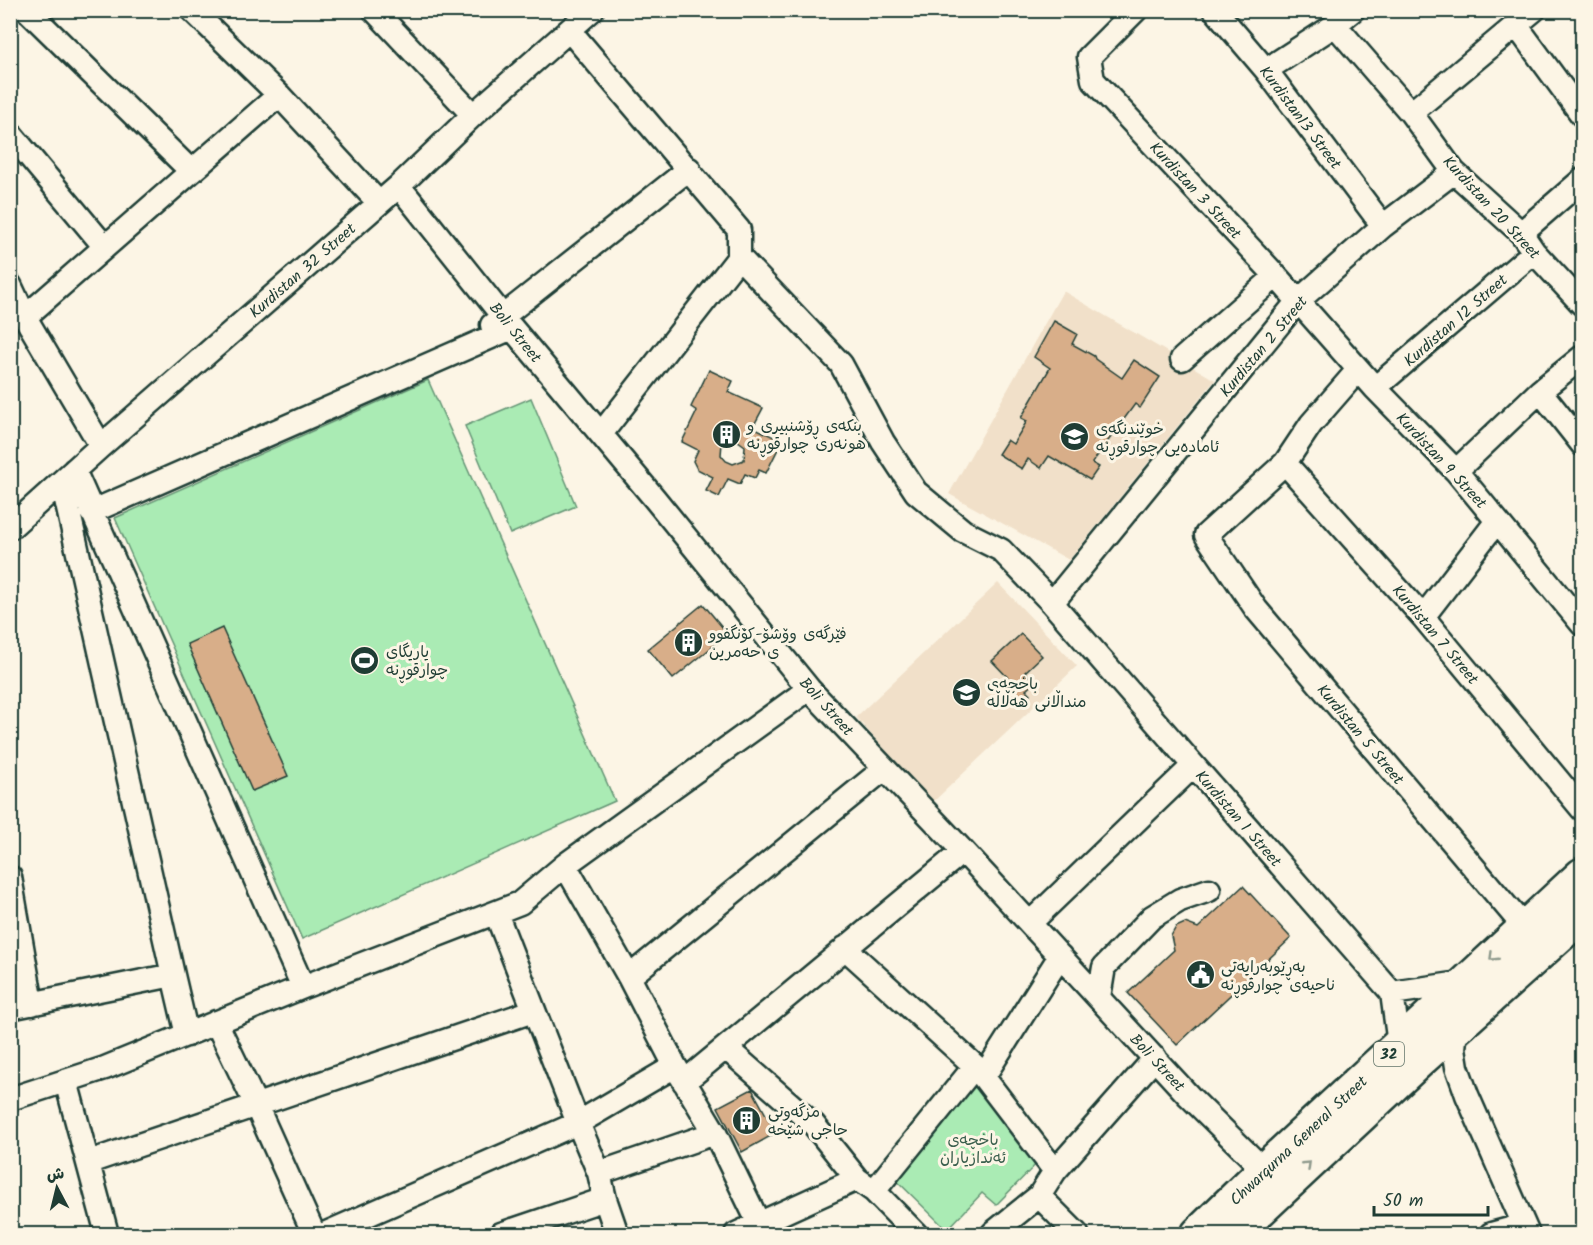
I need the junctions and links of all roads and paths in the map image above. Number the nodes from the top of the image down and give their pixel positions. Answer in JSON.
{"nodes":[{"id":1,"x":27,"y":10,"type":"edge"},
{"id":2,"x":192,"y":10,"type":"edge"},
{"id":3,"x":374,"y":10,"type":"edge"},
{"id":4,"x":592,"y":10,"type":"edge"},
{"id":5,"x":1136,"y":10,"type":"edge"},
{"id":6,"x":1215,"y":10,"type":"edge"},
{"id":7,"x":1353,"y":10,"type":"edge"},
{"id":8,"x":1534,"y":10,"type":"edge"},
{"id":9,"x":1516,"y":25,"type":"junction"},
{"id":10,"x":1335,"y":26,"type":"junction"},
{"id":11,"x":570,"y":31,"type":"junction"},
{"id":12,"x":1266,"y":70,"type":"junction"},
{"id":13,"x":279,"y":95,"type":"junction"},
{"id":14,"x":1411,"y":113,"type":"junction"},
{"id":15,"x":473,"y":115,"type":"junction"},
{"id":16,"x":1582,"y":115,"type":"edge"},
{"id":17,"x":10,"y":133,"type":"edge"},
{"id":18,"x":689,"y":169,"type":"junction"},
{"id":19,"x":191,"y":171,"type":"junction"},
{"id":20,"x":1454,"y":172,"type":"junction"},
{"id":21,"x":1582,"y":180,"type":"edge"},
{"id":22,"x":399,"y":186,"type":"junction"},
{"id":23,"x":380,"y":203,"type":"junction"},
{"id":24,"x":1383,"y":226,"type":"junction"},
{"id":25,"x":1521,"y":233,"type":"junction"},
{"id":26,"x":105,"y":247,"type":"junction"},
{"id":27,"x":1534,"y":252,"type":"junction"},
{"id":28,"x":739,"y":257,"type":"junction"},
{"id":29,"x":1276,"y":276,"type":"junction"},
{"id":30,"x":10,"y":285,"type":"edge"},
{"id":31,"x":1298,"y":301,"type":"junction"},
{"id":32,"x":1582,"y":304,"type":"edge"},
{"id":33,"x":25,"y":317,"type":"junction"},
{"id":34,"x":507,"y":322,"type":"junction"},
{"id":35,"x":1582,"y":357,"type":"edge"},
{"id":36,"x":1182,"y":359,"type":"dead end"},
{"id":37,"x":1358,"y":370,"type":"junction"},
{"id":38,"x":1375,"y":388,"type":"junction"},
{"id":39,"x":1540,"y":391,"type":"junction"},
{"id":40,"x":601,"y":434,"type":"junction"},
{"id":41,"x":1582,"y":444,"type":"edge"},
{"id":42,"x":101,"y":446,"type":"junction"},
{"id":43,"x":1285,"y":463,"type":"junction"},
{"id":44,"x":1456,"y":471,"type":"junction"},
{"id":45,"x":68,"y":476,"type":"junction"},
{"id":46,"x":91,"y":512,"type":"junction"},
{"id":47,"x":14,"y":515,"type":"edge"},
{"id":48,"x":1497,"y":521,"type":"junction"},
{"id":49,"x":1052,"y":603,"type":"junction"},
{"id":50,"x":1423,"y":617,"type":"junction"},
{"id":51,"x":1582,"y":624,"type":"edge"},
{"id":52,"x":809,"y":688,"type":"junction"},
{"id":53,"x":1193,"y":766,"type":"junction"},
{"id":54,"x":884,"y":769,"type":"junction"},
{"id":55,"x":1582,"y":808,"type":"edge"},
{"id":56,"x":963,"y":851,"type":"junction"},
{"id":57,"x":565,"y":865,"type":"junction"},
{"id":58,"x":1582,"y":875,"type":"edge"},
{"id":59,"x":10,"y":877,"type":"edge"},
{"id":60,"x":1209,"y":890,"type":"dead end"},
{"id":61,"x":496,"y":914,"type":"junction"},
{"id":62,"x":1582,"y":915,"type":"edge"},
{"id":63,"x":1030,"y":923,"type":"junction"},
{"id":64,"x":1524,"y":927,"type":"junction"},
{"id":65,"x":845,"y":948,"type":"junction"},
{"id":66,"x":1060,"y":956,"type":"junction"},
{"id":67,"x":173,"y":975,"type":"junction"},
{"id":68,"x":629,"y":977,"type":"junction"},
{"id":69,"x":1467,"y":982,"type":"junction"},
{"id":70,"x":303,"y":987,"type":"junction"},
{"id":71,"x":1392,"y":993,"type":"junction"},
{"id":72,"x":1099,"y":997,"type":"junction"},
{"id":73,"x":21,"y":1006,"type":"edge"},
{"id":74,"x":533,"y":1011,"type":"junction"},
{"id":75,"x":1462,"y":1021,"type":"junction"},
{"id":76,"x":216,"y":1022,"type":"junction"},
{"id":77,"x":187,"y":1035,"type":"junction"},
{"id":78,"x":726,"y":1048,"type":"junction"},
{"id":79,"x":1409,"y":1053,"type":"junction"},
{"id":80,"x":1155,"y":1058,"type":"junction"},
{"id":81,"x":980,"y":1071,"type":"junction"},
{"id":82,"x":679,"y":1074,"type":"junction"},
{"id":83,"x":66,"y":1081,"type":"junction"},
{"id":84,"x":1467,"y":1095,"type":"junction"},
{"id":85,"x":10,"y":1100,"type":"edge"},
{"id":86,"x":256,"y":1105,"type":"junction"},
{"id":87,"x":578,"y":1123,"type":"junction"},
{"id":88,"x":714,"y":1133,"type":"junction"},
{"id":89,"x":89,"y":1162,"type":"junction"},
{"id":90,"x":1055,"y":1171,"type":"junction"},
{"id":91,"x":599,"y":1173,"type":"junction"},
{"id":92,"x":1264,"y":1182,"type":"junction"},
{"id":93,"x":866,"y":1185,"type":"junction"},
{"id":94,"x":1039,"y":1196,"type":"junction"},
{"id":95,"x":605,"y":1199,"type":"junction"},
{"id":96,"x":761,"y":1229,"type":"edge"},
{"id":97,"x":1526,"y":1230,"type":"edge"},
{"id":98,"x":107,"y":1234,"type":"edge"},
{"id":99,"x":314,"y":1234,"type":"edge"},
{"id":100,"x":324,"y":1234,"type":"edge"},
{"id":101,"x":501,"y":1234,"type":"edge"},
{"id":102,"x":616,"y":1234,"type":"edge"},
{"id":103,"x":736,"y":1234,"type":"edge"},
{"id":104,"x":916,"y":1234,"type":"edge"},
{"id":105,"x":988,"y":1234,"type":"edge"},
{"id":106,"x":1077,"y":1234,"type":"edge"},
{"id":107,"x":1198,"y":1234,"type":"edge"},
{"id":108,"x":1234,"y":1234,"type":"edge"},
{"id":109,"x":1491,"y":1234,"type":"edge"}],
"edges":[{"from":1,"to":19,"type":"street"},
{"from":2,"to":13,"type":"street"},
{"from":3,"to":15,"type":"street"},
{"from":4,"to":11,"type":"street","name":"Kurdistan 32 Street"},
{"from":5,"to":29,"type":"street","name":"Kurdistan 3 Street"},
{"from":6,"to":12,"type":"street","name":"Kurdistan13 Street"},
{"from":7,"to":10,"type":"street"},
{"from":8,"to":9,"type":"street"},
{"from":9,"to":14,"type":"street"},
{"from":9,"to":16,"type":"street"},
{"from":10,"to":12,"type":"street"},
{"from":10,"to":14,"type":"street","name":"Kurdistan 20 Street"},
{"from":11,"to":15,"type":"street","name":"Kurdistan 32 Street"},
{"from":11,"to":18,"type":"street"},
{"from":12,"to":24,"type":"street","name":"Kurdistan13 Street"},
{"from":13,"to":19,"type":"street"},
{"from":13,"to":23,"type":"street"},
{"from":14,"to":20,"type":"street","name":"Kurdistan 20 Street"},
{"from":15,"to":22,"type":"street","name":"Kurdistan 32 Street"},
{"from":17,"to":26,"type":"street"},
{"from":18,"to":28,"type":"street"},
{"from":18,"to":34,"type":"street"},
{"from":19,"to":26,"type":"street"},
{"from":20,"to":24,"type":"street","name":"Kurdistan 2 Street"},
{"from":20,"to":25,"type":"street","name":"Kurdistan 20 Street"},
{"from":21,"to":25,"type":"street"},
{"from":22,"to":23,"type":"street","name":"Kurdistan 32 Street"},
{"from":22,"to":34,"type":"street","name":"Boli Street"},
{"from":23,"to":42,"type":"street","name":"Kurdistan 32 Street"},
{"from":24,"to":31,"type":"street","name":"Kurdistan 2 Street"},
{"from":25,"to":27,"type":"street","name":"Kurdistan 20 Street"},
{"from":26,"to":33,"type":"street"},
{"from":27,"to":32,"type":"street","name":"Kurdistan 20 Street"},
{"from":27,"to":38,"type":"street","name":"Kurdistan 12 Street"},
{"from":28,"to":40,"type":"street"},
{"from":28,"to":49,"type":"street","name":"Kurdistan 1 Street"},
{"from":29,"to":31,"type":"street","name":"Kurdistan 3 Street"},
{"from":29,"to":36,"type":"street"},
{"from":30,"to":33,"type":"street"},
{"from":31,"to":37,"type":"street","name":"Kurdistan 9 Street"},
{"from":31,"to":49,"type":"street","name":"Kurdistan 2 Street"},
{"from":33,"to":42,"type":"street"},
{"from":34,"to":40,"type":"street","name":"Boli Street"},
{"from":34,"to":46,"type":"street"},
{"from":35,"to":39,"type":"street"},
{"from":37,"to":38,"type":"street","name":"Kurdistan 9 Street"},
{"from":37,"to":43,"type":"street"},
{"from":38,"to":44,"type":"street","name":"Kurdistan 9 Street"},
{"from":39,"to":41,"type":"street"},
{"from":39,"to":44,"type":"street"},
{"from":40,"to":52,"type":"street","name":"Boli Street"},
{"from":42,"to":45,"type":"street","name":"Kurdistan 32 Street"},
{"from":43,"to":50,"type":"street","name":"Kurdistan 7 Street"},
{"from":43,"to":64,"type":"street","name":"Kurdistan 5 Street"},
{"from":44,"to":48,"type":"street","name":"Kurdistan 9 Street"},
{"from":45,"to":46,"type":"street"},
{"from":45,"to":47,"type":"street","name":"Kurdistan 32 Street"},
{"from":45,"to":67,"type":"street"},
{"from":46,"to":70,"type":"street"},
{"from":48,"to":50,"type":"street"},
{"from":48,"to":51,"type":"street","name":"Kurdistan 9 Street"},
{"from":49,"to":53,"type":"street","name":"Kurdistan 1 Street"},
{"from":50,"to":55,"type":"street","name":"Kurdistan 7 Street"},
{"from":52,"to":54,"type":"street","name":"Boli Street"},
{"from":52,"to":57,"type":"street"},
{"from":53,"to":63,"type":"street"},
{"from":53,"to":71,"type":"street","name":"Kurdistan 1 Street"},
{"from":54,"to":56,"type":"street","name":"Boli Street"},
{"from":54,"to":68,"type":"street"},
{"from":56,"to":63,"type":"street","name":"Boli Street"},
{"from":56,"to":65,"type":"street"},
{"from":57,"to":61,"type":"street"},
{"from":57,"to":68,"type":"street"},
{"from":58,"to":64,"type":"highway","name":"Chwarqurna General Street","number":"32"},
{"from":59,"to":73,"type":"street"},
{"from":60,"to":72,"type":"street"},
{"from":61,"to":70,"type":"street"},
{"from":61,"to":74,"type":"street"},
{"from":62,"to":75,"type":"highway","name":"Chwarqurna General Street","number":"32"},
{"from":63,"to":66,"type":"street","name":"Boli Street"},
{"from":64,"to":69,"type":"highway","name":"Chwarqurna General Street","number":"32","one_way":true},
{"from":65,"to":78,"type":"street"},
{"from":65,"to":81,"type":"street"},
{"from":66,"to":72,"type":"street","name":"Boli Street"},
{"from":66,"to":81,"type":"street"},
{"from":67,"to":73,"type":"street"},
{"from":67,"to":77,"type":"street"},
{"from":68,"to":82,"type":"street"},
{"from":69,"to":71,"type":"street"},
{"from":69,"to":79,"type":"highway","name":"Chwarqurna General Street","number":"32"},
{"from":70,"to":76,"type":"street"},
{"from":71,"to":79,"type":"street"},
{"from":72,"to":80,"type":"street","name":"Boli Street"},
{"from":74,"to":86,"type":"street"},
{"from":74,"to":87,"type":"street"},
{"from":75,"to":79,"type":"highway","name":"Chwarqurna General Street","number":"32"},
{"from":75,"to":84,"type":"street"},
{"from":76,"to":77,"type":"street"},
{"from":76,"to":86,"type":"street"},
{"from":77,"to":83,"type":"street"},
{"from":78,"to":82,"type":"street"},
{"from":78,"to":93,"type":"street"},
{"from":79,"to":84,"type":"street"},
{"from":79,"to":92,"type":"highway","name":"Chwarqurna General Street","number":"32"},
{"from":80,"to":90,"type":"street"},
{"from":80,"to":92,"type":"street","name":"Boli Street"},
{"from":81,"to":90,"type":"street"},
{"from":81,"to":93,"type":"street"},
{"from":82,"to":87,"type":"street"},
{"from":82,"to":88,"type":"street"},
{"from":83,"to":85,"type":"street"},
{"from":83,"to":89,"type":"street"},
{"from":84,"to":97,"type":"street"},
{"from":86,"to":89,"type":"street"},
{"from":86,"to":99,"type":"street"},
{"from":87,"to":91,"type":"street"},
{"from":87,"to":100,"type":"street"},
{"from":88,"to":91,"type":"street"},
{"from":88,"to":96,"type":"street"},
{"from":89,"to":98,"type":"street"},
{"from":90,"to":94,"type":"street"},
{"from":91,"to":95,"type":"street"},
{"from":92,"to":107,"type":"highway","name":"Chwarqurna General Street","number":"32"},
{"from":92,"to":108,"type":"highway","name":"Chwarqurna General Street","number":"32"},
{"from":93,"to":96,"type":"street"},
{"from":93,"to":104,"type":"street"},
{"from":94,"to":105,"type":"street"},
{"from":94,"to":106,"type":"street"},
{"from":95,"to":101,"type":"street"},
{"from":95,"to":102,"type":"street"},
{"from":96,"to":103,"type":"street"},
{"from":97,"to":109,"type":"street"}]}
